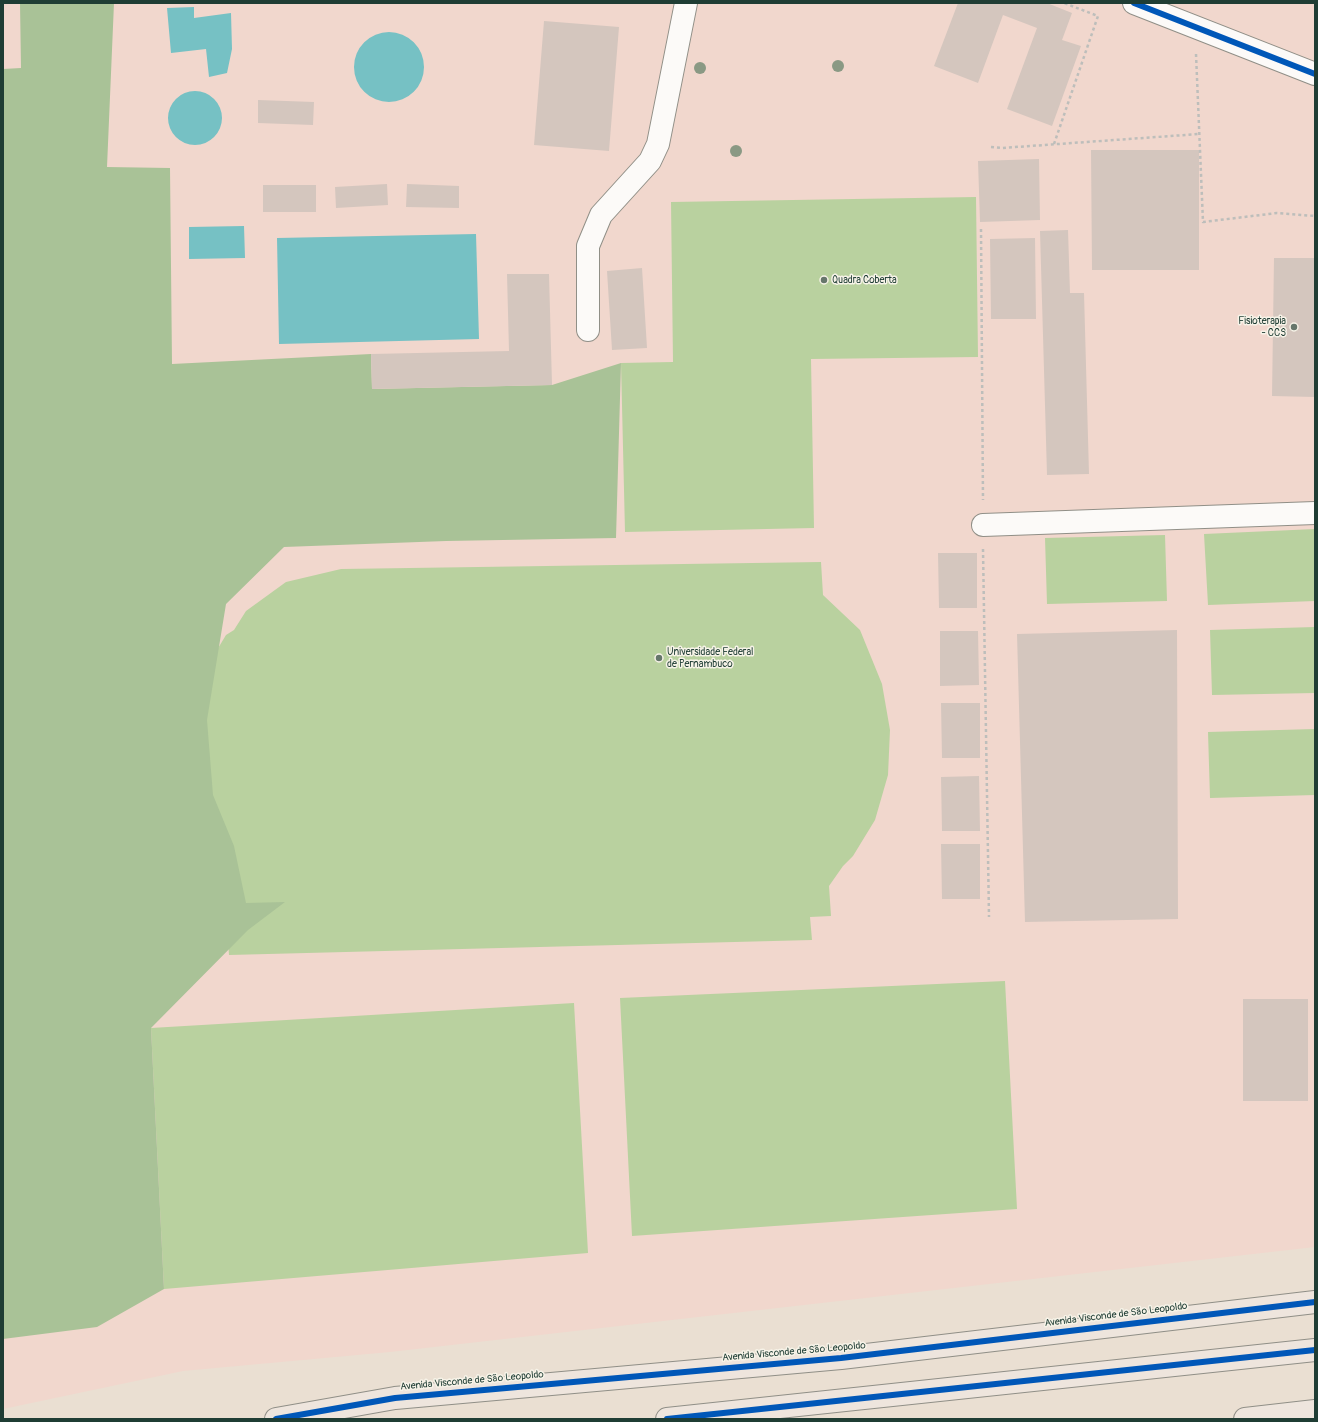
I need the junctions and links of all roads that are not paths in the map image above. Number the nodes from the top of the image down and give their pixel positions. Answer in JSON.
{"nodes":[{"id":1,"x":686,"y":3,"type":"edge"},
{"id":2,"x":1134,"y":3,"type":"edge"},
{"id":3,"x":1315,"y":74,"type":"edge"},
{"id":4,"x":588,"y":330,"type":"dead end"},
{"id":5,"x":1315,"y":514,"type":"edge"},
{"id":6,"x":983,"y":525,"type":"road end"},
{"id":7,"x":1315,"y":1302,"type":"edge"},
{"id":8,"x":1315,"y":1350,"type":"edge"},
{"id":9,"x":1315,"y":1411,"type":"edge"},
{"id":10,"x":276,"y":1419,"type":"edge"},
{"id":11,"x":667,"y":1419,"type":"edge"},
{"id":12,"x":1245,"y":1419,"type":"edge"}],
"edges":[{"from":1,"to":4,"type":"street"},
{"from":2,"to":3,"type":"street"},
{"from":5,"to":6,"type":"street"},
{"from":7,"to":10,"type":"main road","name":"Avenida Visconde de São Leopoldo"},
{"from":8,"to":11,"type":"main road"},
{"from":9,"to":12,"type":"main road"}]}
